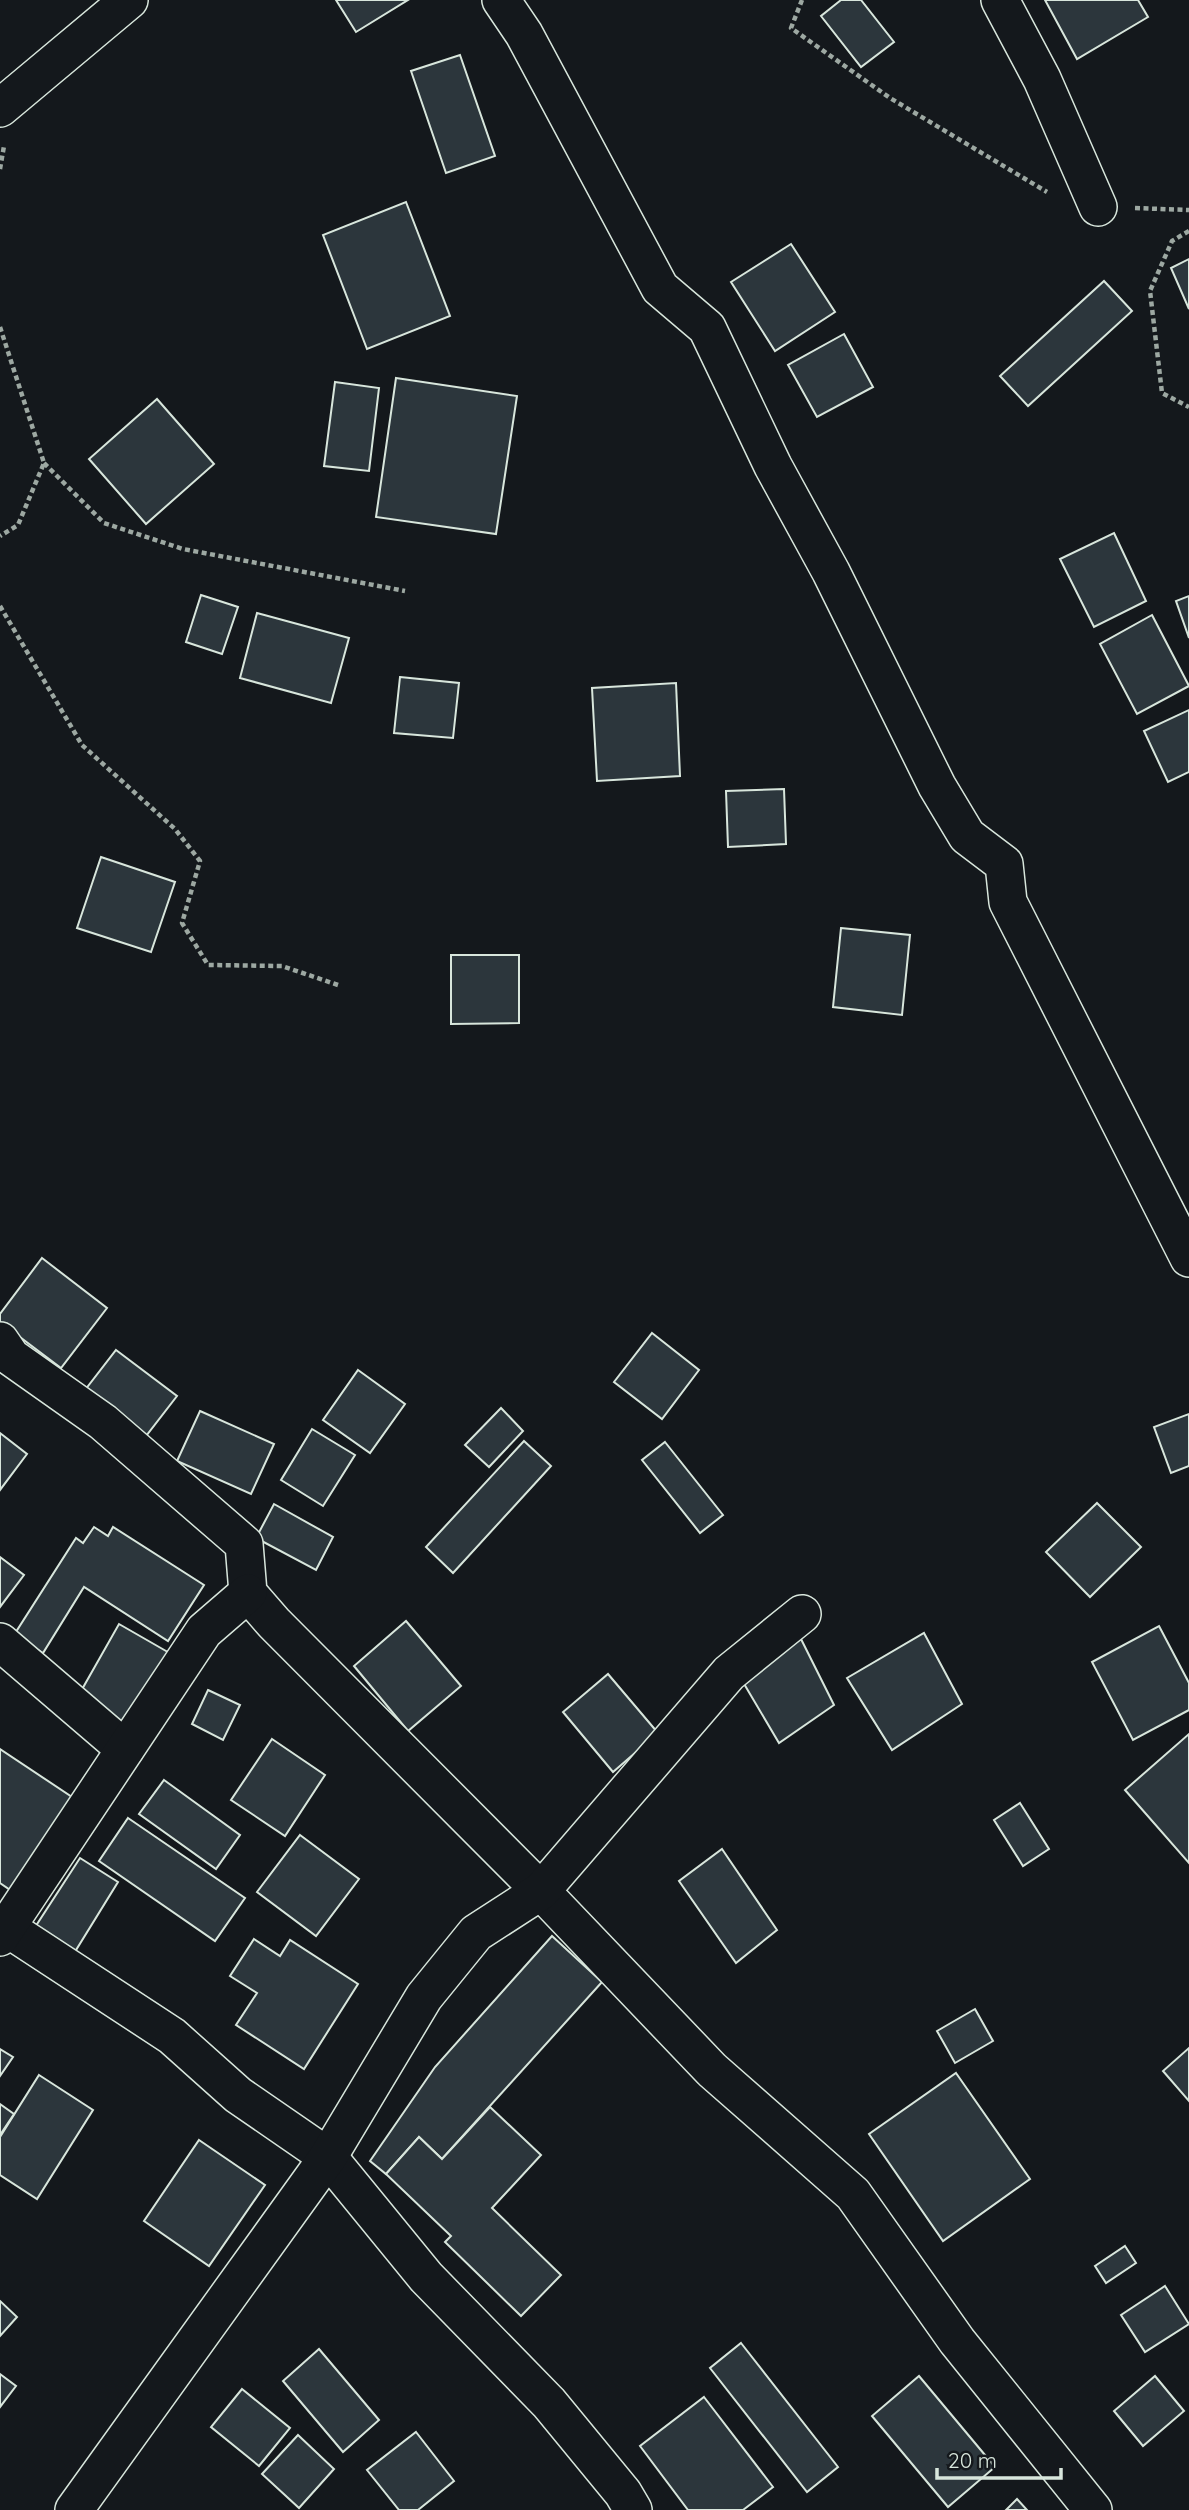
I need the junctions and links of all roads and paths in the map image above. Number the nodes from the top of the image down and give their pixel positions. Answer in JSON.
{"nodes":[{"id":1,"x":129,"y":0,"type":"edge"},
{"id":2,"x":501,"y":0,"type":"edge"},
{"id":3,"x":802,"y":0,"type":"edge"},
{"id":4,"x":1000,"y":0,"type":"edge"},
{"id":5,"x":0,"y":108,"type":"edge"},
{"id":6,"x":1098,"y":207,"type":"junction"},
{"id":7,"x":1189,"y":210,"type":"edge"},
{"id":8,"x":1189,"y":231,"type":"edge"},
{"id":9,"x":0,"y":327,"type":"edge"},
{"id":10,"x":1189,"y":407,"type":"edge"},
{"id":11,"x":44,"y":463,"type":"junction"},
{"id":12,"x":0,"y":536,"type":"edge"},
{"id":13,"x":405,"y":592,"type":"dead end"},
{"id":14,"x":0,"y":606,"type":"edge"},
{"id":15,"x":338,"y":985,"type":"dead end"},
{"id":16,"x":1189,"y":1258,"type":"edge"},
{"id":17,"x":0,"y":1341,"type":"edge"},
{"id":18,"x":248,"y":1593,"type":"junction"},
{"id":19,"x":802,"y":1614,"type":"dead end"},
{"id":20,"x":0,"y":1642,"type":"edge"},
{"id":21,"x":125,"y":1749,"type":"junction"},
{"id":22,"x":541,"y":1891,"type":"junction"},
{"id":23,"x":3,"y":1933,"type":"edge"},
{"id":24,"x":328,"y":2157,"type":"junction"},
{"id":25,"x":74,"y":2510,"type":"edge"},
{"id":26,"x":633,"y":2510,"type":"edge"},
{"id":27,"x":1093,"y":2510,"type":"edge"}],
"edges":[{"from":1,"to":5,"type":"street"},
{"from":2,"to":16,"type":"street"},
{"from":3,"to":6,"type":"path"},
{"from":4,"to":6,"type":"street"},
{"from":6,"to":7,"type":"path"},
{"from":8,"to":10,"type":"path"},
{"from":9,"to":11,"type":"path"},
{"from":11,"to":12,"type":"path"},
{"from":11,"to":13,"type":"path"},
{"from":14,"to":15,"type":"path"},
{"from":17,"to":18,"type":"street"},
{"from":18,"to":21,"type":"street"},
{"from":18,"to":22,"type":"street"},
{"from":19,"to":22,"type":"street"},
{"from":20,"to":21,"type":"street"},
{"from":21,"to":23,"type":"street"},
{"from":22,"to":24,"type":"street"},
{"from":22,"to":27,"type":"street"},
{"from":23,"to":24,"type":"street"},
{"from":24,"to":25,"type":"street"},
{"from":24,"to":26,"type":"street"}]}
